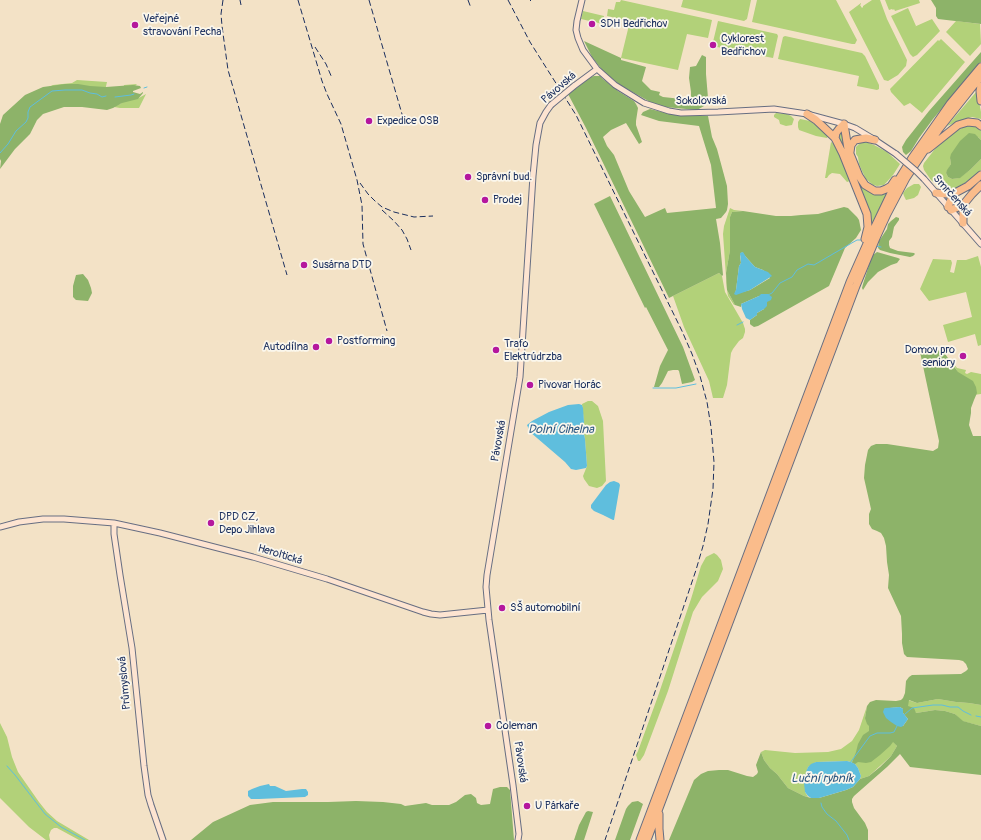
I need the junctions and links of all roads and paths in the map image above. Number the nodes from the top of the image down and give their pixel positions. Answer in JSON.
{"nodes":[{"id":1,"x":582,"y":0,"type":"edge"},
{"id":2,"x":981,"y":67,"type":"edge"},
{"id":3,"x":597,"y":69,"type":"junction"},
{"id":4,"x":981,"y":76,"type":"edge"},
{"id":5,"x":981,"y":86,"type":"edge"},
{"id":6,"x":981,"y":101,"type":"edge"},
{"id":7,"x":807,"y":114,"type":"junction"},
{"id":8,"x":844,"y":124,"type":"junction"},
{"id":9,"x":981,"y":126,"type":"edge"},
{"id":10,"x":930,"y":133,"type":"junction"},
{"id":11,"x":835,"y":138,"type":"junction"},
{"id":12,"x":875,"y":140,"type":"junction"},
{"id":13,"x":850,"y":152,"type":"junction"},
{"id":14,"x":896,"y":154,"type":"joint"},
{"id":15,"x":922,"y":154,"type":"junction"},
{"id":16,"x":981,"y":175,"type":"edge"},
{"id":17,"x":981,"y":185,"type":"edge"},
{"id":18,"x":936,"y":193,"type":"junction"},
{"id":19,"x":953,"y":194,"type":"junction"},
{"id":20,"x":963,"y":205,"type":"junction"},
{"id":21,"x":950,"y":208,"type":"junction"},
{"id":22,"x":963,"y":223,"type":"junction"},
{"id":23,"x":871,"y":237,"type":"junction"},
{"id":24,"x":981,"y":244,"type":"edge"},
{"id":25,"x":864,"y":253,"type":"junction"},
{"id":26,"x":114,"y":523,"type":"junction"},
{"id":27,"x":0,"y":527,"type":"edge"},
{"id":28,"x":488,"y":610,"type":"junction"},
{"id":29,"x":662,"y":799,"type":"junction"},
{"id":30,"x":163,"y":840,"type":"edge"},
{"id":31,"x":518,"y":840,"type":"edge"},
{"id":32,"x":640,"y":840,"type":"edge"},
{"id":33,"x":647,"y":840,"type":"edge"},
{"id":34,"x":660,"y":840,"type":"edge"}],
"edges":[{"from":1,"to":3,"type":"street","name":"Sokolovská"},
{"from":2,"to":10,"type":"highway"},
{"from":3,"to":7,"type":"street","name":"Sokolovská"},
{"from":3,"to":28,"type":"street","name":"Pávovská","bridge":true},
{"from":4,"to":15,"type":"highway"},
{"from":5,"to":6,"type":"highway"},
{"from":7,"to":8,"type":"street","name":"Sokolovská"},
{"from":7,"to":11,"type":"highway"},
{"from":8,"to":11,"type":"highway"},
{"from":8,"to":12,"type":"street","name":"Sokolovská"},
{"from":8,"to":13,"type":"highway"},
{"from":9,"to":15,"type":"highway"},
{"from":10,"to":13,"type":"highway"},
{"from":10,"to":23,"type":"highway"},
{"from":11,"to":23,"type":"highway"},
{"from":12,"to":13,"type":"highway"},
{"from":12,"to":14,"type":"street","name":"Sokolovská"},
{"from":14,"to":18,"type":"street","name":"Smrčenská","bridge":true},
{"from":15,"to":23,"type":"highway"},
{"from":16,"to":19,"type":"highway"},
{"from":17,"to":20,"type":"highway"},
{"from":18,"to":19,"type":"highway"},
{"from":18,"to":21,"type":"street","name":"Smrčenská"},
{"from":19,"to":21,"type":"highway"},
{"from":20,"to":21,"type":"highway"},
{"from":20,"to":22,"type":"highway"},
{"from":21,"to":22,"type":"street","name":"Smrčenská"},
{"from":22,"to":24,"type":"street","name":"Smrčenská"},
{"from":23,"to":25,"type":"highway"},
{"from":25,"to":29,"type":"highway"},
{"from":25,"to":32,"type":"highway"},
{"from":26,"to":27,"type":"street","name":"Heroltická"},
{"from":26,"to":28,"type":"street","name":"Heroltická"},
{"from":26,"to":30,"type":"street","name":"Průmyslová"},
{"from":28,"to":31,"type":"street","name":"Pávovská"},
{"from":29,"to":33,"type":"highway"},
{"from":29,"to":34,"type":"highway"}]}
